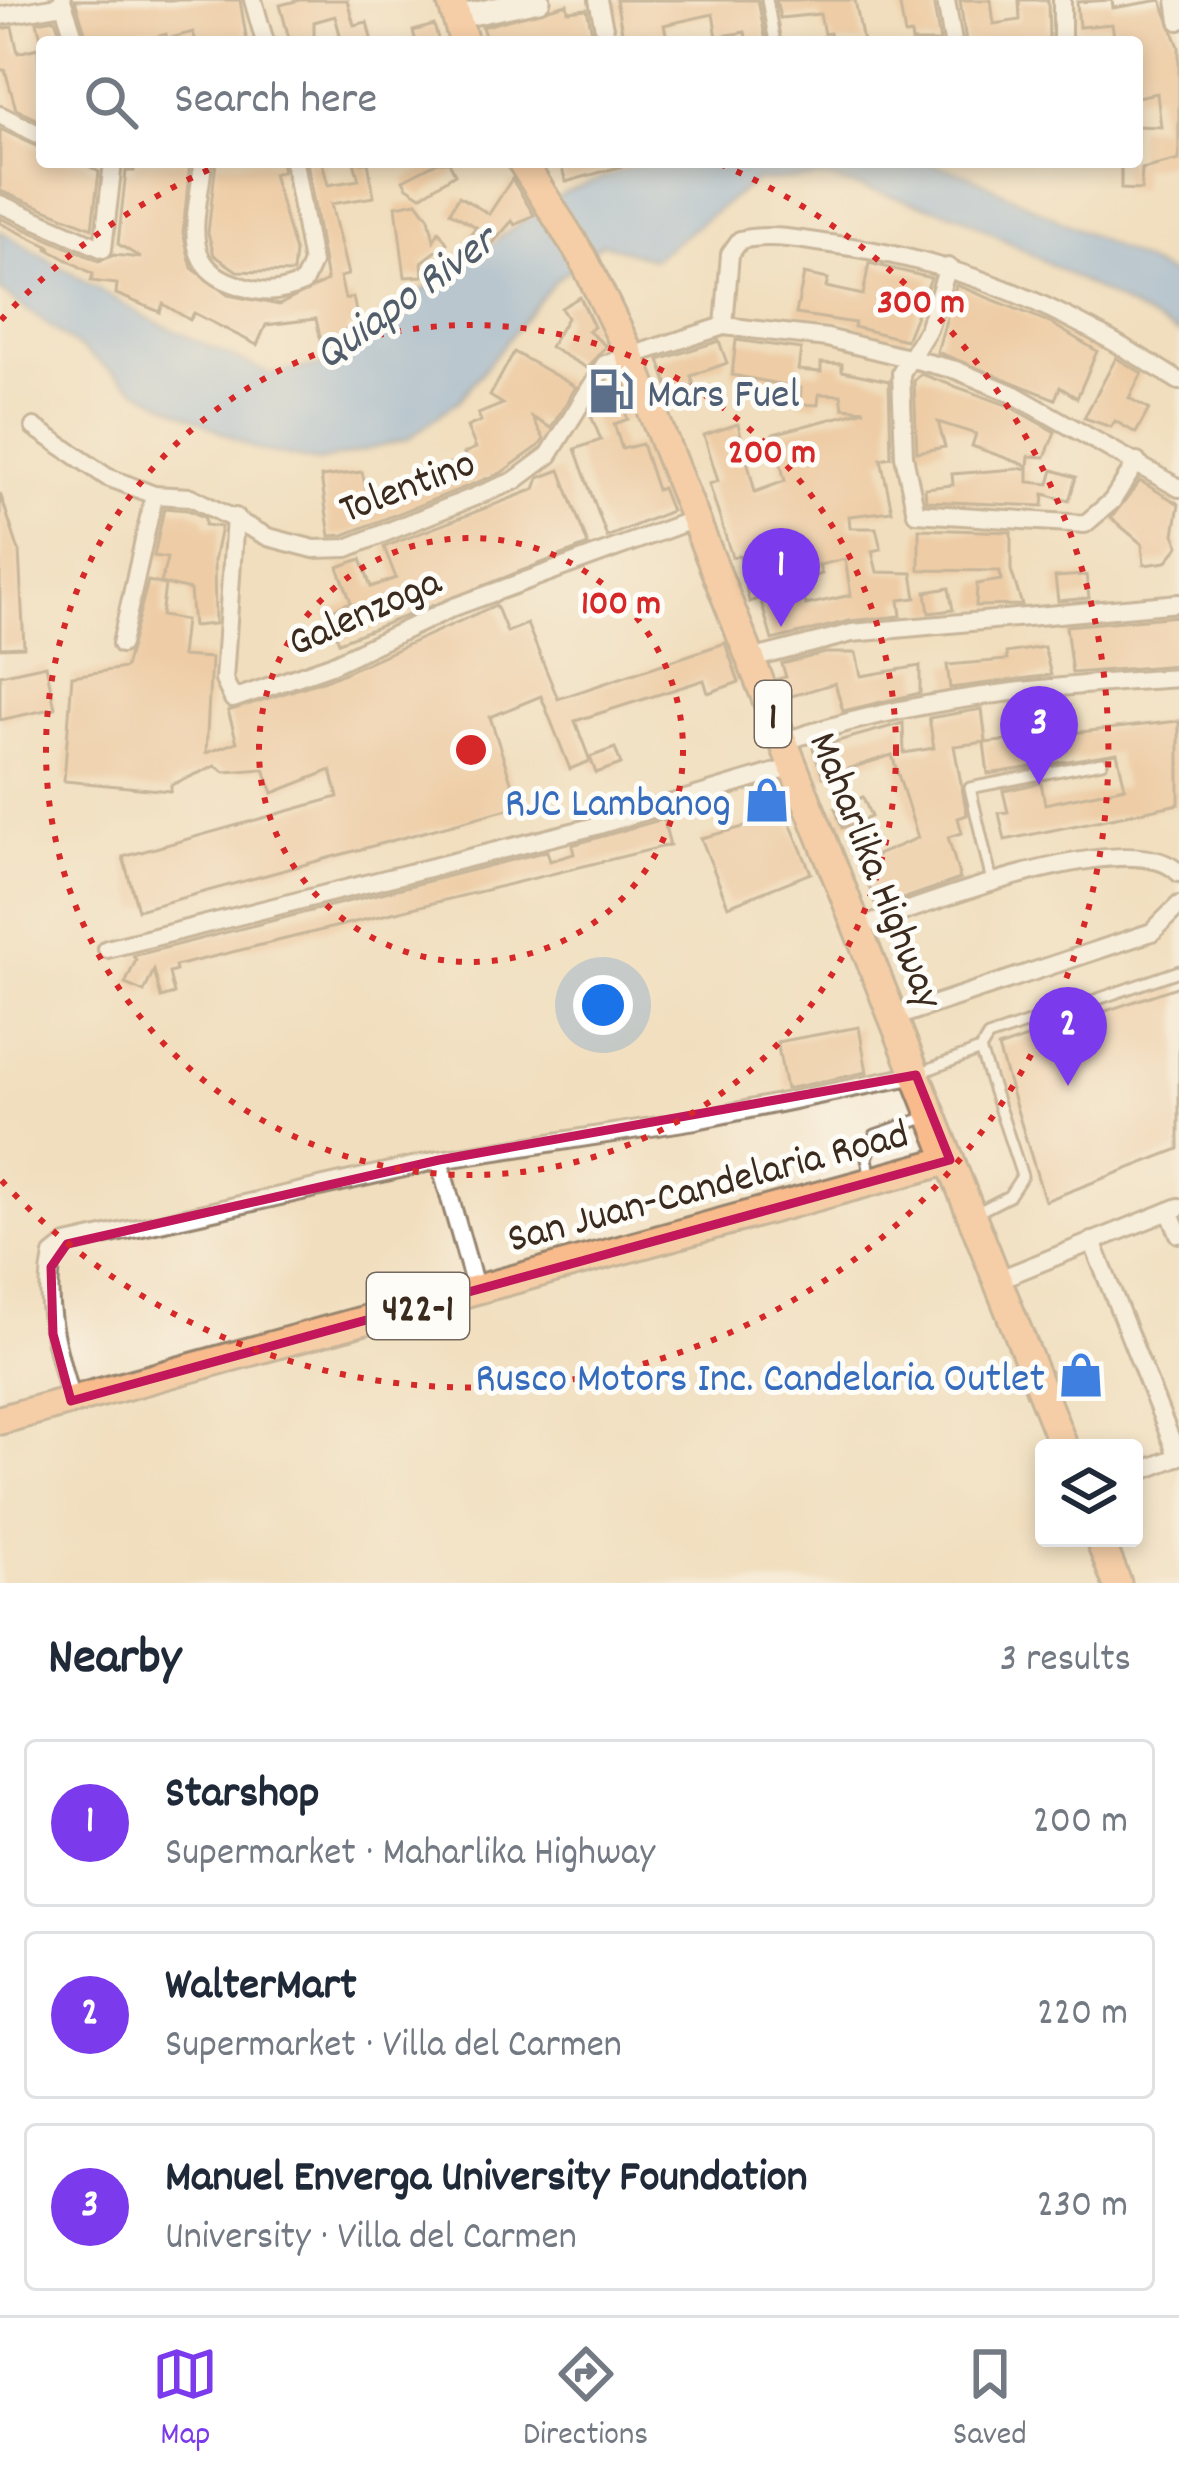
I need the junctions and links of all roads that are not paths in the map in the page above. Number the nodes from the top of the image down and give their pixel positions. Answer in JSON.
{"nodes":[{"id":1,"x":253,"y":0,"type":"edge"},
{"id":2,"x":539,"y":0,"type":"edge"},
{"id":3,"x":598,"y":0,"type":"edge"},
{"id":4,"x":767,"y":0,"type":"edge"},
{"id":5,"x":946,"y":0,"type":"edge"},
{"id":6,"x":1062,"y":0,"type":"edge"},
{"id":7,"x":1176,"y":0,"type":"edge"},
{"id":8,"x":62,"y":3,"type":"edge"},
{"id":9,"x":0,"y":16,"type":"edge"},
{"id":10,"x":457,"y":20,"type":"edge"},
{"id":11,"x":1179,"y":21,"type":"edge"},
{"id":12,"x":74,"y":36,"type":"edge"},
{"id":13,"x":263,"y":36,"type":"edge"},
{"id":14,"x":607,"y":36,"type":"edge"},
{"id":15,"x":774,"y":36,"type":"edge"},
{"id":16,"x":951,"y":36,"type":"edge"},
{"id":17,"x":1062,"y":36,"type":"edge"},
{"id":18,"x":0,"y":115,"type":"edge"},
{"id":19,"x":36,"y":133,"type":"edge"},
{"id":20,"x":109,"y":168,"type":"edge"},
{"id":21,"x":202,"y":168,"type":"edge"},
{"id":22,"x":295,"y":168,"type":"edge"},
{"id":23,"x":525,"y":168,"type":"edge"},
{"id":24,"x":0,"y":205,"type":"edge"},
{"id":25,"x":947,"y":267,"type":"junction"},
{"id":26,"x":724,"y":326,"type":"junction"},
{"id":27,"x":629,"y":353,"type":"junction"},
{"id":28,"x":912,"y":358,"type":"junction"},
{"id":29,"x":1179,"y":381,"type":"edge"},
{"id":30,"x":34,"y":427,"type":"dead end"},
{"id":31,"x":1137,"y":462,"type":"junction"},
{"id":32,"x":1179,"y":488,"type":"edge"},
{"id":33,"x":154,"y":495,"type":"junction"},
{"id":34,"x":235,"y":517,"type":"junction"},
{"id":35,"x":695,"y":519,"type":"junction"},
{"id":36,"x":1179,"y":603,"type":"edge"},
{"id":37,"x":121,"y":644,"type":"dead end"},
{"id":38,"x":751,"y":659,"type":"junction"},
{"id":39,"x":1179,"y":678,"type":"edge"},
{"id":40,"x":788,"y":754,"type":"junction"},
{"id":41,"x":1102,"y":762,"type":"dead end"},
{"id":42,"x":1179,"y":873,"type":"edge"},
{"id":43,"x":992,"y":882,"type":"junction"},
{"id":44,"x":1179,"y":904,"type":"edge"},
{"id":45,"x":858,"y":928,"type":"junction"},
{"id":46,"x":106,"y":949,"type":"dead end"},
{"id":47,"x":1179,"y":971,"type":"edge"},
{"id":48,"x":893,"y":1018,"type":"junction"},
{"id":49,"x":980,"y":1050,"type":"junction"},
{"id":50,"x":916,"y":1075,"type":"junction"},
{"id":51,"x":932,"y":1115,"type":"junction"},
{"id":52,"x":439,"y":1160,"type":"junction"},
{"id":53,"x":950,"y":1160,"type":"junction"},
{"id":54,"x":872,"y":1182,"type":"junction"},
{"id":55,"x":1174,"y":1209,"type":"edge"},
{"id":56,"x":971,"y":1215,"type":"junction"},
{"id":57,"x":1179,"y":1234,"type":"edge"},
{"id":58,"x":1092,"y":1241,"type":"junction"},
{"id":59,"x":997,"y":1280,"type":"junction"},
{"id":60,"x":476,"y":1290,"type":"junction"},
{"id":61,"x":70,"y":1401,"type":"junction"},
{"id":62,"x":0,"y":1420,"type":"edge"},
{"id":63,"x":1060,"y":1439,"type":"edge"},
{"id":64,"x":1178,"y":1457,"type":"edge"},
{"id":65,"x":1143,"y":1471,"type":"edge"},
{"id":66,"x":1104,"y":1547,"type":"edge"},
{"id":67,"x":1118,"y":1583,"type":"edge"}],
"edges":[{"from":1,"to":13,"type":"street"},
{"from":2,"to":10,"type":"street"},
{"from":3,"to":14,"type":"street"},
{"from":4,"to":15,"type":"lane"},
{"from":5,"to":16,"type":"street"},
{"from":6,"to":17,"type":"street"},
{"from":7,"to":11,"type":"street"},
{"from":8,"to":9,"type":"street"},
{"from":8,"to":12,"type":"street"},
{"from":18,"to":19,"type":"street"},
{"from":20,"to":24,"type":"street"},
{"from":21,"to":22,"type":"street"},
{"from":23,"to":27,"type":"main road","name":"Maharlika Highway","number":"1"},
{"from":25,"to":26,"type":"street"},
{"from":25,"to":28,"type":"street"},
{"from":25,"to":29,"type":"street"},
{"from":26,"to":27,"type":"street"},
{"from":26,"to":28,"type":"street"},
{"from":27,"to":34,"type":"street","name":"Tolentino"},
{"from":27,"to":35,"type":"main road","name":"Maharlika Highway","number":"1"},
{"from":28,"to":31,"type":"street"},
{"from":28,"to":31,"type":"street"},
{"from":30,"to":33,"type":"street","name":"Tolentino"},
{"from":31,"to":32,"type":"street"},
{"from":33,"to":34,"type":"street","name":"Tolentino"},
{"from":33,"to":37,"type":"street"},
{"from":34,"to":35,"type":"street","name":"Galenzoga"},
{"from":35,"to":38,"type":"main road","name":"Maharlika Highway","number":"1"},
{"from":36,"to":38,"type":"street"},
{"from":38,"to":40,"type":"main road","name":"Maharlika Highway","number":"1"},
{"from":39,"to":40,"type":"street"},
{"from":40,"to":45,"type":"main road","name":"Maharlika Highway","number":"1"},
{"from":40,"to":46,"type":"street"},
{"from":41,"to":43,"type":"lane"},
{"from":42,"to":43,"type":"street"},
{"from":43,"to":45,"type":"street"},
{"from":44,"to":48,"type":"street"},
{"from":45,"to":48,"type":"main road","name":"Maharlika Highway","number":"1"},
{"from":47,"to":49,"type":"lane"},
{"from":48,"to":50,"type":"main road","name":"Maharlika Highway","number":"1"},
{"from":49,"to":50,"type":"lane"},
{"from":49,"to":56,"type":"lane"},
{"from":50,"to":51,"type":"main road","name":"Maharlika Highway","number":"1"},
{"from":50,"to":52,"type":"street"},
{"from":51,"to":53,"type":"main road","name":"Maharlika Highway","number":"1"},
{"from":51,"to":54,"type":"lane"},
{"from":52,"to":60,"type":"street"},
{"from":52,"to":61,"type":"street"},
{"from":53,"to":54,"type":"main road","name":"San Juan-Candelaria Road","number":"422-1"},
{"from":53,"to":56,"type":"main road","name":"Maharlika Highway","number":"1"},
{"from":54,"to":60,"type":"main road","name":"San Juan-Candelaria Road","number":"422-1"},
{"from":55,"to":57,"type":"street"},
{"from":55,"to":58,"type":"street"},
{"from":56,"to":59,"type":"main road","name":"Maharlika Highway","number":"1"},
{"from":58,"to":59,"type":"street"},
{"from":58,"to":64,"type":"street"},
{"from":59,"to":63,"type":"main road","name":"Maharlika Highway","number":"1"},
{"from":60,"to":61,"type":"main road","name":"San Juan-Candelaria Road","number":"422-1"},
{"from":61,"to":62,"type":"main road","name":"San Juan-Candelaria Road","number":"422-1"},
{"from":64,"to":65,"type":"street"},
{"from":66,"to":67,"type":"main road"}]}
